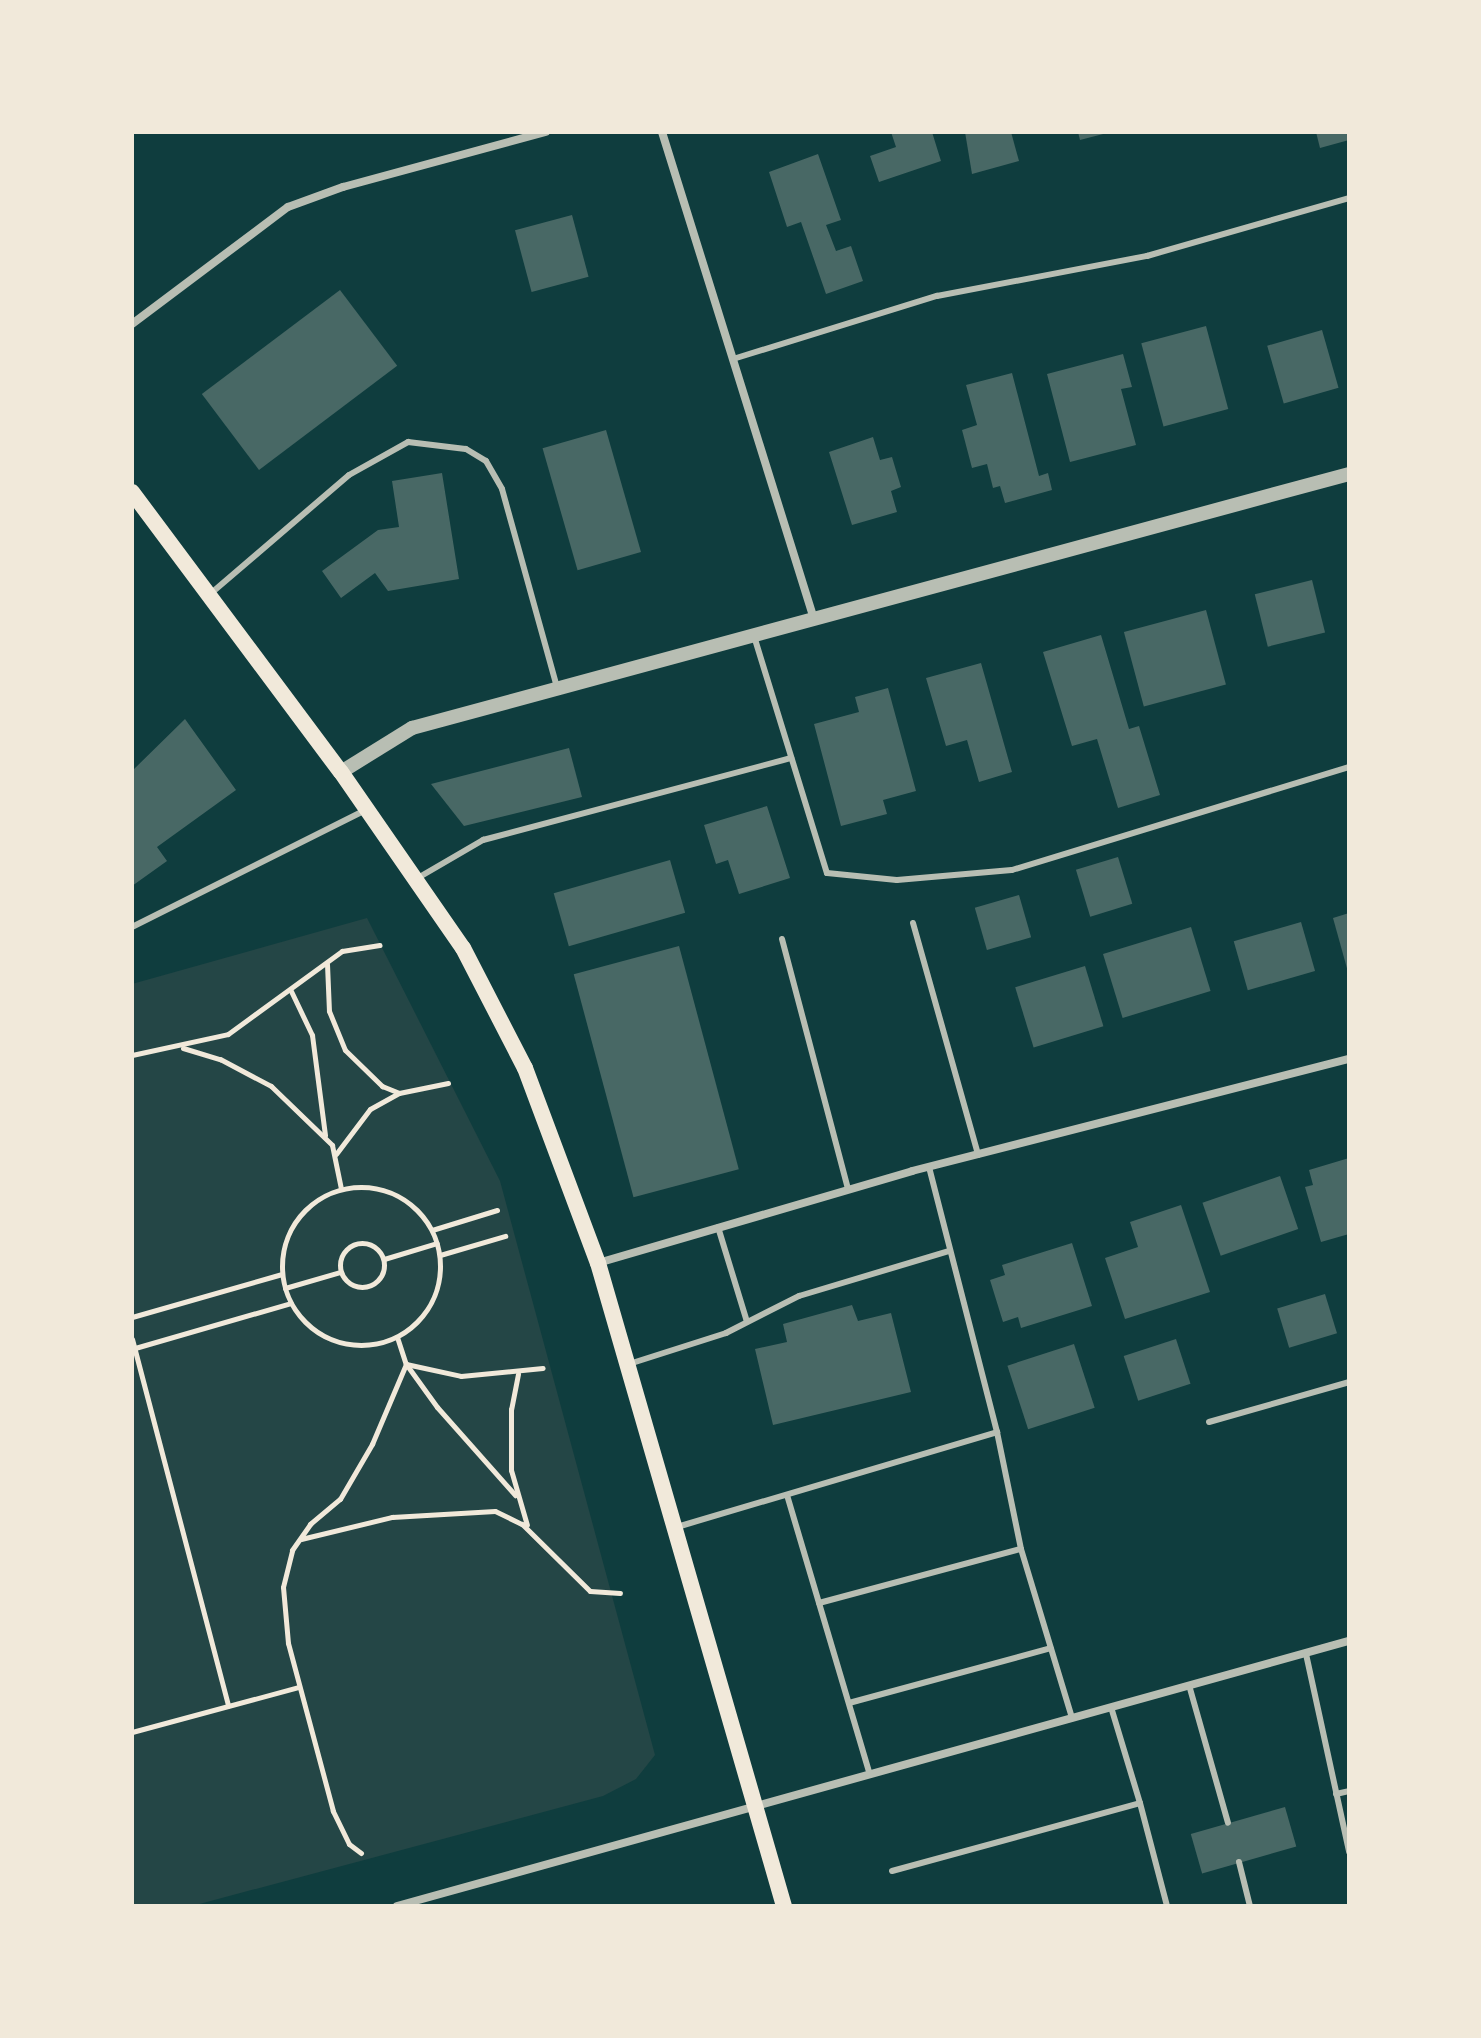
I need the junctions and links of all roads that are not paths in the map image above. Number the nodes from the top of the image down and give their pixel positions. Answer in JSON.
{"nodes":[{"id":1,"x":546,"y":132,"type":"edge"},
{"id":2,"x":662,"y":132,"type":"edge"},
{"id":3,"x":1349,"y":198,"type":"edge"},
{"id":4,"x":132,"y":324,"type":"edge"},
{"id":5,"x":733,"y":359,"type":"junction"},
{"id":6,"x":1349,"y":474,"type":"edge"},
{"id":7,"x":132,"y":492,"type":"edge"},
{"id":8,"x":209,"y":595,"type":"junction"},
{"id":9,"x":814,"y":619,"type":"junction"},
{"id":10,"x":754,"y":636,"type":"junction"},
{"id":11,"x":557,"y":688,"type":"junction"},
{"id":12,"x":791,"y":758,"type":"junction"},
{"id":13,"x":1349,"y":767,"type":"edge"},
{"id":14,"x":341,"y":772,"type":"junction"},
{"id":15,"x":367,"y":809,"type":"junction"},
{"id":16,"x":416,"y":879,"type":"junction"},
{"id":17,"x":913,"y":923,"type":"dead end"},
{"id":18,"x":132,"y":927,"type":"edge"},
{"id":19,"x":782,"y":939,"type":"dead end"},
{"id":20,"x":1349,"y":1059,"type":"edge"},
{"id":21,"x":978,"y":1155,"type":"junction"},
{"id":22,"x":929,"y":1167,"type":"junction"},
{"id":23,"x":848,"y":1189,"type":"junction"},
{"id":24,"x":718,"y":1227,"type":"junction"},
{"id":25,"x":949,"y":1251,"type":"junction"},
{"id":26,"x":598,"y":1263,"type":"junction"},
{"id":27,"x":747,"y":1322,"type":"junction"},
{"id":28,"x":627,"y":1364,"type":"junction"},
{"id":29,"x":1349,"y":1382,"type":"edge"},
{"id":30,"x":1209,"y":1422,"type":"dead end"},
{"id":31,"x":997,"y":1432,"type":"junction"},
{"id":32,"x":787,"y":1495,"type":"junction"},
{"id":33,"x":674,"y":1527,"type":"junction"},
{"id":34,"x":1021,"y":1549,"type":"junction"},
{"id":35,"x":819,"y":1603,"type":"junction"},
{"id":36,"x":1349,"y":1641,"type":"edge"},
{"id":37,"x":1051,"y":1648,"type":"junction"},
{"id":38,"x":1306,"y":1654,"type":"junction"},
{"id":39,"x":1189,"y":1685,"type":"junction"},
{"id":40,"x":849,"y":1703,"type":"junction"},
{"id":41,"x":1111,"y":1707,"type":"junction"},
{"id":42,"x":1072,"y":1718,"type":"junction"},
{"id":43,"x":870,"y":1775,"type":"junction"},
{"id":44,"x":1349,"y":1791,"type":"edge"},
{"id":45,"x":1336,"y":1794,"type":"junction"},
{"id":46,"x":1140,"y":1803,"type":"junction"},
{"id":47,"x":754,"y":1808,"type":"junction"},
{"id":48,"x":1228,"y":1823,"type":"dead end"},
{"id":49,"x":1349,"y":1852,"type":"edge"},
{"id":50,"x":1239,"y":1862,"type":"dead end"},
{"id":51,"x":892,"y":1871,"type":"dead end"},
{"id":52,"x":397,"y":1906,"type":"edge"},
{"id":53,"x":784,"y":1906,"type":"edge"},
{"id":54,"x":1167,"y":1906,"type":"edge"},
{"id":55,"x":1250,"y":1906,"type":"edge"}],
"edges":[{"from":1,"to":4,"type":"street"},
{"from":2,"to":5,"type":"street"},
{"from":3,"to":5,"type":"lane"},
{"from":5,"to":9,"type":"street"},
{"from":6,"to":9,"type":"street"},
{"from":7,"to":8,"type":"main road"},
{"from":8,"to":11,"type":"lane"},
{"from":8,"to":14,"type":"main road"},
{"from":9,"to":10,"type":"street"},
{"from":10,"to":11,"type":"street"},
{"from":10,"to":12,"type":"lane"},
{"from":11,"to":14,"type":"street"},
{"from":12,"to":13,"type":"lane"},
{"from":12,"to":16,"type":"lane"},
{"from":14,"to":15,"type":"main road"},
{"from":15,"to":16,"type":"main road"},
{"from":15,"to":18,"type":"lane"},
{"from":16,"to":26,"type":"main road"},
{"from":17,"to":21,"type":"lane"},
{"from":19,"to":23,"type":"lane"},
{"from":20,"to":21,"type":"street"},
{"from":21,"to":22,"type":"street"},
{"from":22,"to":23,"type":"street"},
{"from":22,"to":25,"type":"lane"},
{"from":23,"to":24,"type":"street"},
{"from":24,"to":26,"type":"street"},
{"from":24,"to":27,"type":"lane"},
{"from":25,"to":27,"type":"lane"},
{"from":25,"to":31,"type":"lane"},
{"from":26,"to":28,"type":"main road"},
{"from":27,"to":28,"type":"lane"},
{"from":28,"to":33,"type":"main road"},
{"from":29,"to":30,"type":"lane"},
{"from":31,"to":32,"type":"lane"},
{"from":31,"to":34,"type":"lane"},
{"from":32,"to":33,"type":"lane"},
{"from":32,"to":35,"type":"lane"},
{"from":33,"to":47,"type":"main road"},
{"from":34,"to":35,"type":"lane"},
{"from":34,"to":37,"type":"lane"},
{"from":35,"to":40,"type":"lane"},
{"from":36,"to":38,"type":"street"},
{"from":37,"to":40,"type":"lane"},
{"from":37,"to":42,"type":"lane"},
{"from":38,"to":39,"type":"street"},
{"from":38,"to":45,"type":"lane"},
{"from":39,"to":41,"type":"street"},
{"from":39,"to":48,"type":"lane"},
{"from":40,"to":43,"type":"lane"},
{"from":41,"to":42,"type":"street"},
{"from":41,"to":46,"type":"lane"},
{"from":42,"to":43,"type":"street"},
{"from":43,"to":47,"type":"street"},
{"from":44,"to":45,"type":"lane"},
{"from":45,"to":49,"type":"lane"},
{"from":46,"to":51,"type":"lane"},
{"from":46,"to":54,"type":"lane"},
{"from":47,"to":52,"type":"street"},
{"from":47,"to":53,"type":"main road"},
{"from":50,"to":55,"type":"lane"}]}
